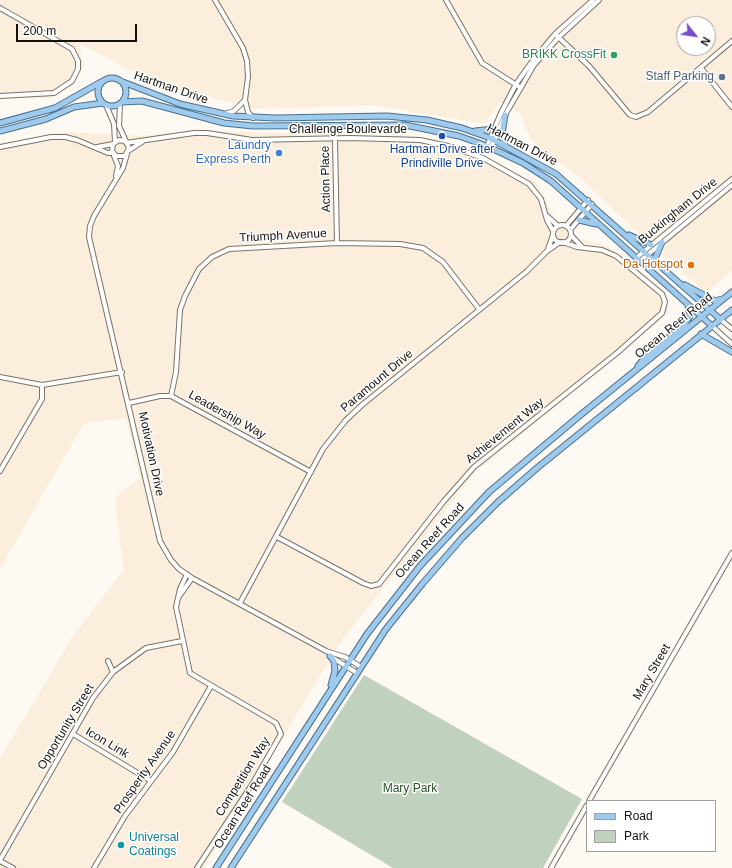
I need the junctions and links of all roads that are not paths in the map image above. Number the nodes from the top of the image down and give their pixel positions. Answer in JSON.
{"nodes":[{"id":1,"x":215,"y":0,"type":"edge"},
{"id":2,"x":446,"y":0,"type":"edge"},
{"id":3,"x":593,"y":0,"type":"edge"},
{"id":4,"x":599,"y":0,"type":"edge"},
{"id":5,"x":1,"y":10,"type":"edge"},
{"id":6,"x":557,"y":36,"type":"junction"},
{"id":7,"x":732,"y":41,"type":"edge"},
{"id":8,"x":701,"y":68,"type":"junction"},
{"id":9,"x":101,"y":82,"type":"junction"},
{"id":10,"x":123,"y":82,"type":"junction"},
{"id":11,"x":518,"y":86,"type":"junction"},
{"id":12,"x":0,"y":96,"type":"edge"},
{"id":13,"x":245,"y":100,"type":"junction"},
{"id":14,"x":121,"y":103,"type":"junction"},
{"id":15,"x":105,"y":104,"type":"junction"},
{"id":16,"x":732,"y":107,"type":"edge"},
{"id":17,"x":223,"y":114,"type":"junction"},
{"id":18,"x":504,"y":115,"type":"junction"},
{"id":19,"x":253,"y":118,"type":"junction"},
{"id":20,"x":0,"y":123,"type":"edge"},
{"id":21,"x":494,"y":129,"type":"junction"},
{"id":22,"x":0,"y":131,"type":"edge"},
{"id":23,"x":472,"y":132,"type":"junction"},
{"id":24,"x":335,"y":139,"type":"junction"},
{"id":25,"x":492,"y":139,"type":"junction"},
{"id":26,"x":146,"y":140,"type":"junction"},
{"id":27,"x":125,"y":142,"type":"junction"},
{"id":28,"x":114,"y":143,"type":"junction"},
{"id":29,"x":505,"y":145,"type":"junction"},
{"id":30,"x":0,"y":147,"type":"edge"},
{"id":31,"x":95,"y":147,"type":"junction"},
{"id":32,"x":489,"y":147,"type":"junction"},
{"id":33,"x":128,"y":153,"type":"junction"},
{"id":34,"x":113,"y":154,"type":"junction"},
{"id":35,"x":732,"y":179,"type":"edge"},
{"id":36,"x":115,"y":180,"type":"junction"},
{"id":37,"x":732,"y":185,"type":"edge"},
{"id":38,"x":590,"y":202,"type":"junction"},
{"id":39,"x":581,"y":208,"type":"junction"},
{"id":40,"x":585,"y":212,"type":"junction"},
{"id":41,"x":547,"y":216,"type":"junction"},
{"id":42,"x":579,"y":220,"type":"junction"},
{"id":43,"x":558,"y":226,"type":"junction"},
{"id":44,"x":566,"y":226,"type":"junction"},
{"id":45,"x":600,"y":226,"type":"junction"},
{"id":46,"x":570,"y":232,"type":"junction"},
{"id":47,"x":553,"y":233,"type":"junction"},
{"id":48,"x":625,"y":233,"type":"junction"},
{"id":49,"x":561,"y":242,"type":"junction"},
{"id":50,"x":662,"y":242,"type":"junction"},
{"id":51,"x":338,"y":243,"type":"junction"},
{"id":52,"x":651,"y":245,"type":"junction"},
{"id":53,"x":582,"y":247,"type":"junction"},
{"id":54,"x":547,"y":251,"type":"junction"},
{"id":55,"x":645,"y":253,"type":"junction"},
{"id":56,"x":638,"y":260,"type":"junction"},
{"id":57,"x":654,"y":261,"type":"junction"},
{"id":58,"x":667,"y":273,"type":"junction"},
{"id":59,"x":732,"y":292,"type":"edge"},
{"id":60,"x":724,"y":299,"type":"junction"},
{"id":61,"x":688,"y":304,"type":"junction"},
{"id":62,"x":479,"y":309,"type":"junction"},
{"id":63,"x":732,"y":310,"type":"edge"},
{"id":64,"x":710,"y":311,"type":"junction"},
{"id":65,"x":702,"y":318,"type":"junction"},
{"id":66,"x":720,"y":319,"type":"junction"},
{"id":67,"x":712,"y":326,"type":"junction"},
{"id":68,"x":732,"y":329,"type":"edge"},
{"id":69,"x":701,"y":334,"type":"junction"},
{"id":70,"x":732,"y":344,"type":"edge"},
{"id":71,"x":732,"y":352,"type":"edge"},
{"id":72,"x":122,"y":372,"type":"junction"},
{"id":73,"x":0,"y":376,"type":"edge"},
{"id":74,"x":628,"y":377,"type":"junction"},
{"id":75,"x":42,"y":385,"type":"junction"},
{"id":76,"x":171,"y":396,"type":"junction"},
{"id":77,"x":129,"y":403,"type":"junction"},
{"id":78,"x":0,"y":471,"type":"edge"},
{"id":79,"x":311,"y":472,"type":"junction"},
{"id":80,"x":277,"y":537,"type":"junction"},
{"id":81,"x":732,"y":553,"type":"edge"},
{"id":82,"x":187,"y":574,"type":"junction"},
{"id":83,"x":192,"y":578,"type":"junction"},
{"id":84,"x":178,"y":598,"type":"junction"},
{"id":85,"x":240,"y":603,"type":"junction"},
{"id":86,"x":182,"y":641,"type":"junction"},
{"id":87,"x":326,"y":650,"type":"junction"},
{"id":88,"x":330,"y":656,"type":"junction"},
{"id":89,"x":350,"y":660,"type":"junction"},
{"id":90,"x":108,"y":661,"type":"dead end"},
{"id":91,"x":346,"y":665,"type":"junction"},
{"id":92,"x":360,"y":667,"type":"junction"},
{"id":93,"x":113,"y":672,"type":"junction"},
{"id":94,"x":357,"y":673,"type":"junction"},
{"id":95,"x":211,"y":686,"type":"junction"},
{"id":96,"x":327,"y":696,"type":"junction"},
{"id":97,"x":73,"y":734,"type":"junction"},
{"id":98,"x":151,"y":781,"type":"junction"},
{"id":99,"x":590,"y":800,"type":"edge"},
{"id":100,"x":586,"y":807,"type":"edge"},
{"id":101,"x":0,"y":860,"type":"edge"},
{"id":102,"x":13,"y":868,"type":"edge"},
{"id":103,"x":94,"y":868,"type":"edge"},
{"id":104,"x":197,"y":868,"type":"edge"},
{"id":105,"x":216,"y":868,"type":"edge"},
{"id":106,"x":231,"y":868,"type":"edge"},
{"id":107,"x":551,"y":868,"type":"edge"}],
"edges":[{"from":1,"to":13,"type":"street"},
{"from":2,"to":11,"type":"street"},
{"from":3,"to":6,"type":"street"},
{"from":4,"to":6,"type":"street"},
{"from":5,"to":12,"type":"street"},
{"from":6,"to":8,"type":"street"},
{"from":6,"to":11,"type":"street"},
{"from":7,"to":8,"type":"street"},
{"from":8,"to":16,"type":"street"},
{"from":9,"to":10,"type":"main road"},
{"from":9,"to":15,"type":"main road"},
{"from":9,"to":20,"type":"main road"},
{"from":10,"to":14,"type":"main road"},
{"from":10,"to":17,"type":"main road","name":"Hartman Drive"},
{"from":11,"to":18,"type":"street"},
{"from":11,"to":21,"type":"street"},
{"from":13,"to":17,"type":"street"},
{"from":13,"to":19,"type":"street"},
{"from":14,"to":15,"type":"main road"},
{"from":14,"to":27,"type":"street"},
{"from":14,"to":32,"type":"main road","name":"Hartman Drive"},
{"from":15,"to":22,"type":"main road"},
{"from":15,"to":28,"type":"street"},
{"from":17,"to":19,"type":"main road","name":"Hartman Drive"},
{"from":18,"to":25,"type":"street"},
{"from":18,"to":29,"type":"main road"},
{"from":19,"to":23,"type":"main road","name":"Hartman Drive"},
{"from":21,"to":23,"type":"main road"},
{"from":21,"to":25,"type":"street"},
{"from":23,"to":25,"type":"main road","name":"Hartman Drive"},
{"from":24,"to":26,"type":"street","name":"Challenge Boulevarde"},
{"from":24,"to":41,"type":"street","name":"Challenge Boulevarde"},
{"from":24,"to":51,"type":"street","name":"Action Place"},
{"from":25,"to":29,"type":"main road","name":"Hartman Drive"},
{"from":25,"to":32,"type":"street"},
{"from":26,"to":27,"type":"street","name":"Challenge Boulevarde"},
{"from":26,"to":33,"type":"street","name":"Challenge Boulevarde"},
{"from":27,"to":28,"type":"street"},
{"from":27,"to":33,"type":"street"},
{"from":28,"to":31,"type":"street"},
{"from":28,"to":34,"type":"street"},
{"from":29,"to":38,"type":"main road","name":"Hartman Drive"},
{"from":30,"to":31,"type":"street"},
{"from":31,"to":34,"type":"street"},
{"from":32,"to":39,"type":"main road","name":"Hartman Drive"},
{"from":33,"to":34,"type":"street"},
{"from":33,"to":36,"type":"street","name":"Motivation Drive"},
{"from":34,"to":36,"type":"street","name":"Motivation Drive"},
{"from":35,"to":52,"type":"street","name":"Buckingham Drive"},
{"from":36,"to":72,"type":"street","name":"Motivation Drive"},
{"from":37,"to":50,"type":"street","name":"Buckingham Drive"},
{"from":38,"to":39,"type":"street"},
{"from":38,"to":40,"type":"street"},
{"from":38,"to":48,"type":"main road","name":"Hartman Drive"},
{"from":39,"to":40,"type":"main road","name":"Hartman Drive"},
{"from":39,"to":44,"type":"street"},
{"from":40,"to":42,"type":"street"},
{"from":40,"to":45,"type":"main road","name":"Hartman Drive"},
{"from":41,"to":43,"type":"street","name":"Challenge Boulevarde"},
{"from":41,"to":47,"type":"street","name":"Challenge Boulevarde"},
{"from":42,"to":45,"type":"main road"},
{"from":42,"to":46,"type":"street"},
{"from":43,"to":44,"type":"street"},
{"from":43,"to":47,"type":"street"},
{"from":44,"to":46,"type":"street"},
{"from":45,"to":56,"type":"main road","name":"Hartman Drive"},
{"from":46,"to":49,"type":"street"},
{"from":46,"to":53,"type":"street"},
{"from":47,"to":49,"type":"street"},
{"from":47,"to":54,"type":"street","name":"Paramount Drive"},
{"from":48,"to":52,"type":"main road"},
{"from":48,"to":55,"type":"main road","name":"Hartman Drive"},
{"from":49,"to":53,"type":"street","name":"Achievement Way"},
{"from":49,"to":54,"type":"street","name":"Paramount Drive"},
{"from":50,"to":55,"type":"street","name":"Buckingham Drive"},
{"from":50,"to":57,"type":"main road"},
{"from":51,"to":62,"type":"street","name":"Triumph Avenue"},
{"from":51,"to":76,"type":"street","name":"Triumph Avenue"},
{"from":52,"to":55,"type":"street","name":"Buckingham Drive"},
{"from":53,"to":80,"type":"street","name":"Achievement Way"},
{"from":54,"to":62,"type":"street","name":"Paramount Drive"},
{"from":55,"to":56,"type":"street","name":"Buckingham Drive"},
{"from":55,"to":57,"type":"main road","name":"Hartman Drive"},
{"from":56,"to":61,"type":"main road","name":"Hartman Drive"},
{"from":57,"to":58,"type":"main road","name":"Hartman Drive"},
{"from":58,"to":60,"type":"main road"},
{"from":58,"to":64,"type":"main road","name":"Hartman Drive"},
{"from":59,"to":60,"type":"main road","name":"Ocean Reef Road"},
{"from":60,"to":64,"type":"main road","name":"Ocean Reef Road"},
{"from":61,"to":65,"type":"main road","name":"Hartman Drive"},
{"from":61,"to":74,"type":"main road"},
{"from":62,"to":79,"type":"street","name":"Paramount Drive"},
{"from":63,"to":66,"type":"main road","name":"Ocean Reef Road"},
{"from":64,"to":65,"type":"main road","name":"Ocean Reef Road"},
{"from":64,"to":66,"type":"main road","name":"Hartman Drive"},
{"from":65,"to":67,"type":"main road","name":"Hartman Drive"},
{"from":65,"to":74,"type":"main road","name":"Ocean Reef Road"},
{"from":66,"to":67,"type":"main road","name":"Ocean Reef Road"},
{"from":66,"to":68,"type":"street"},
{"from":67,"to":69,"type":"main road","name":"Ocean Reef Road"},
{"from":67,"to":70,"type":"street"},
{"from":69,"to":71,"type":"main road"},
{"from":69,"to":92,"type":"main road","name":"Ocean Reef Road"},
{"from":72,"to":75,"type":"street"},
{"from":72,"to":77,"type":"street","name":"Motivation Drive"},
{"from":73,"to":75,"type":"street"},
{"from":74,"to":89,"type":"main road","name":"Ocean Reef Road"},
{"from":75,"to":78,"type":"street"},
{"from":76,"to":77,"type":"street","name":"Leadership Way"},
{"from":76,"to":79,"type":"street","name":"Leadership Way"},
{"from":77,"to":82,"type":"street","name":"Motivation Drive"},
{"from":79,"to":80,"type":"street","name":"Paramount Drive"},
{"from":80,"to":85,"type":"street","name":"Paramount Drive"},
{"from":81,"to":99,"type":"street","name":"Mary Street"},
{"from":82,"to":83,"type":"street","name":"Motivation Drive"},
{"from":82,"to":84,"type":"street","name":"Competition Way"},
{"from":83,"to":84,"type":"street"},
{"from":83,"to":85,"type":"street","name":"Motivation Drive"},
{"from":84,"to":86,"type":"street","name":"Competition Way"},
{"from":85,"to":87,"type":"street","name":"Motivation Drive"},
{"from":86,"to":93,"type":"street","name":"Opportunity Street"},
{"from":86,"to":95,"type":"street","name":"Competition Way"},
{"from":87,"to":88,"type":"street","name":"Motivation Drive"},
{"from":87,"to":89,"type":"street","name":"Motivation Drive"},
{"from":88,"to":91,"type":"street","name":"Motivation Drive"},
{"from":88,"to":96,"type":"main road"},
{"from":89,"to":91,"type":"main road","name":"Ocean Reef Road"},
{"from":89,"to":92,"type":"street","name":"Motivation Drive"},
{"from":90,"to":93,"type":"street"},
{"from":91,"to":94,"type":"street","name":"Motivation Drive"},
{"from":91,"to":96,"type":"main road","name":"Ocean Reef Road"},
{"from":92,"to":94,"type":"main road","name":"Ocean Reef Road"},
{"from":93,"to":97,"type":"street","name":"Opportunity Street"},
{"from":94,"to":106,"type":"main road","name":"Ocean Reef Road"},
{"from":95,"to":98,"type":"street","name":"Prosperity Avenue"},
{"from":95,"to":104,"type":"street","name":"Competition Way"},
{"from":96,"to":105,"type":"main road","name":"Ocean Reef Road"},
{"from":97,"to":98,"type":"street","name":"Icon Link"},
{"from":97,"to":101,"type":"street","name":"Opportunity Street"},
{"from":98,"to":103,"type":"street","name":"Prosperity Avenue"},
{"from":100,"to":107,"type":"street"},
{"from":101,"to":102,"type":"street"}]}
